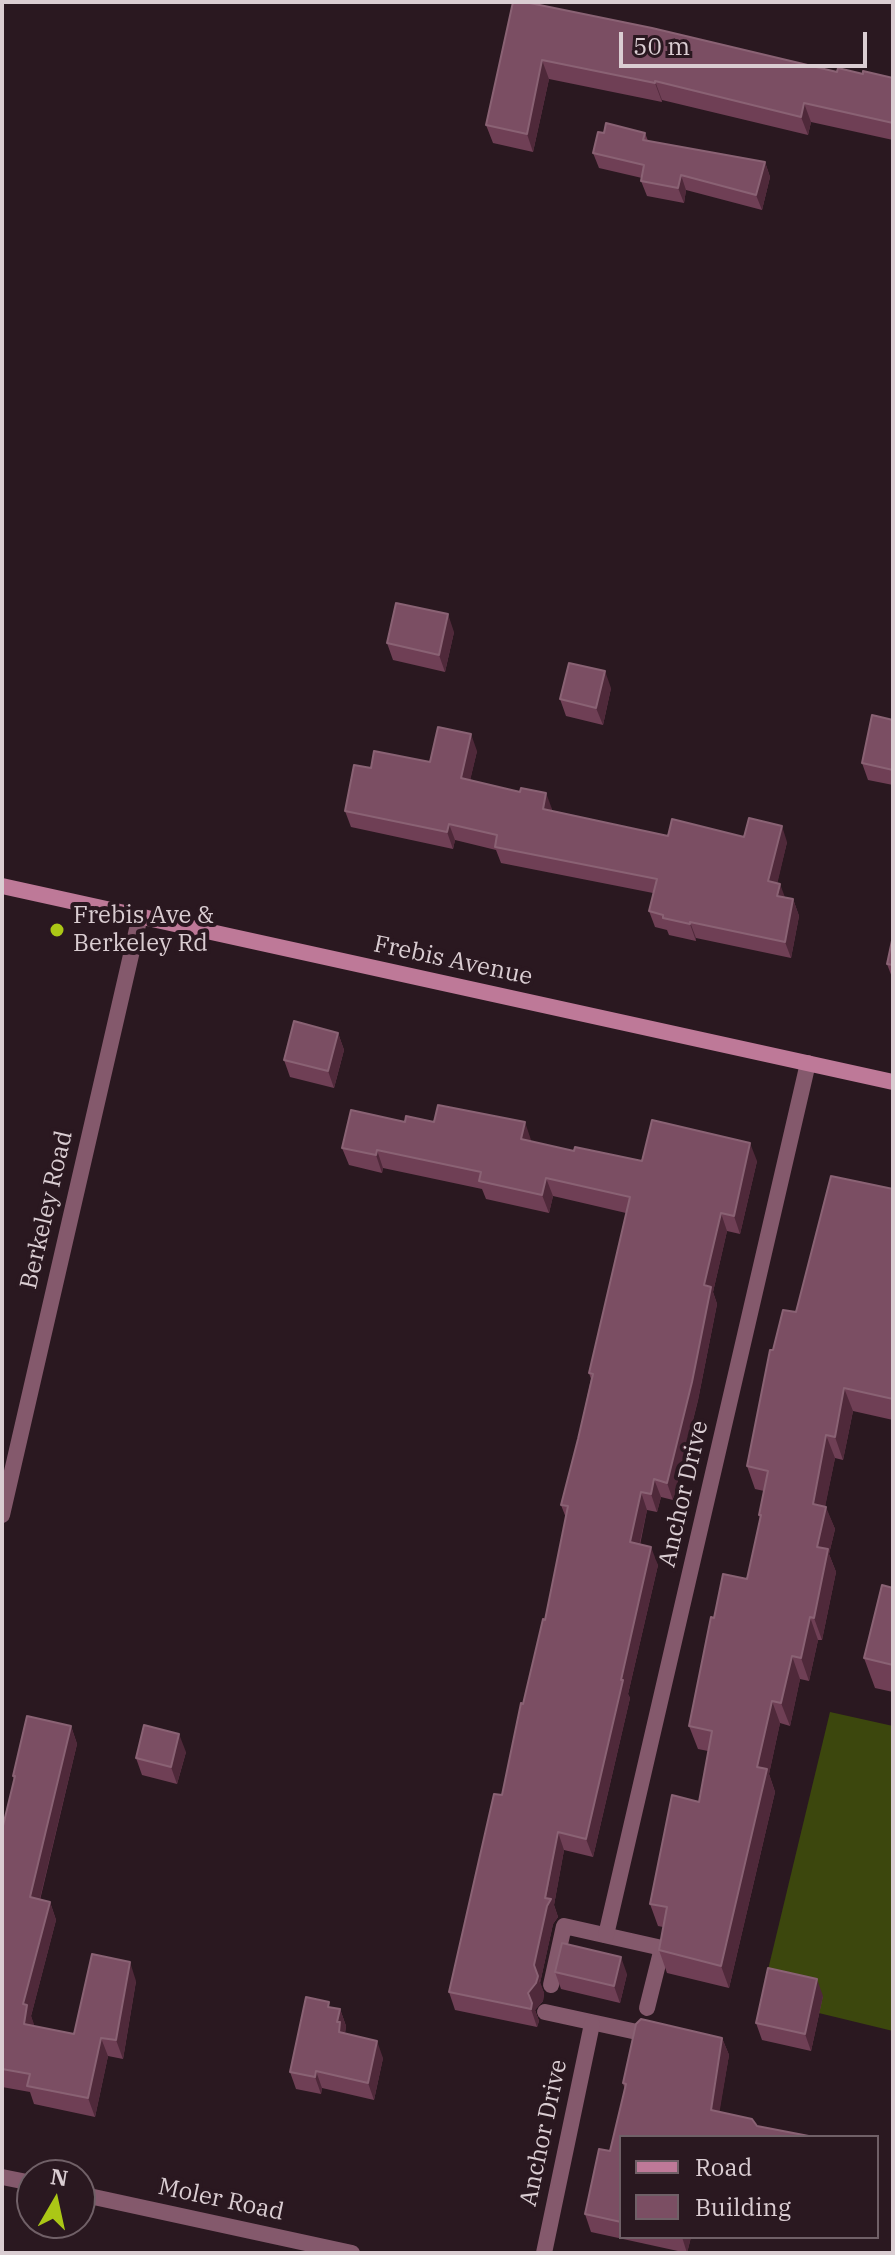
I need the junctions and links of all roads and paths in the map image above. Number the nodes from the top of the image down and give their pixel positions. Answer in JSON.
{"nodes":[{"id":1,"x":2,"y":886,"type":"edge"},
{"id":2,"x":140,"y":916,"type":"junction"},
{"id":3,"x":808,"y":1063,"type":"junction"},
{"id":4,"x":893,"y":1082,"type":"edge"},
{"id":5,"x":2,"y":1515,"type":"edge"},
{"id":6,"x":606,"y":1935,"type":"junction"},
{"id":7,"x":551,"y":1985,"type":"dead end"},
{"id":8,"x":647,"y":2008,"type":"dead end"},
{"id":9,"x":545,"y":2012,"type":"dead end"},
{"id":10,"x":592,"y":2024,"type":"junction"},
{"id":11,"x":637,"y":2032,"type":"edge"},
{"id":12,"x":96,"y":2197,"type":"edge"},
{"id":13,"x":352,"y":2253,"type":"edge"},
{"id":14,"x":544,"y":2253,"type":"edge"}],
"edges":[{"from":1,"to":2,"type":"main road","name":"Frebis Avenue"},
{"from":2,"to":3,"type":"main road","name":"Frebis Avenue"},
{"from":2,"to":5,"type":"street","name":"Berkeley Road"},
{"from":3,"to":4,"type":"main road","name":"Frebis Avenue"},
{"from":3,"to":6,"type":"street","name":"Anchor Drive"},
{"from":6,"to":7,"type":"street"},
{"from":6,"to":8,"type":"street"},
{"from":9,"to":10,"type":"street"},
{"from":10,"to":11,"type":"street"},
{"from":10,"to":14,"type":"street","name":"Anchor Drive"},
{"from":12,"to":13,"type":"street","name":"Moler Road"}]}
